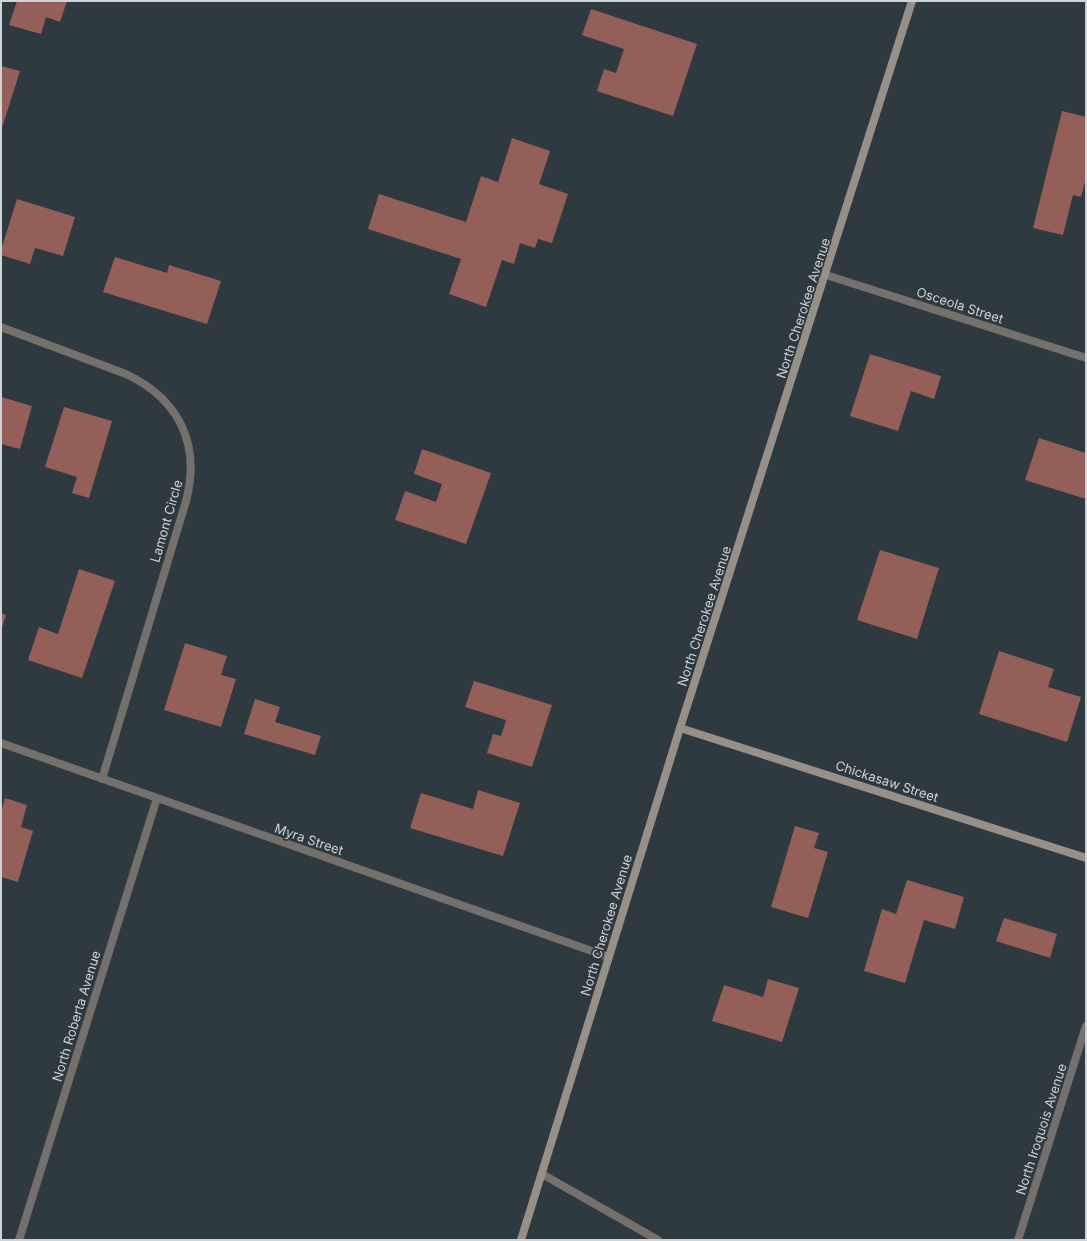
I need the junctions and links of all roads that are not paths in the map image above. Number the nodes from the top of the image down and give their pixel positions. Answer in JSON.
{"nodes":[{"id":1,"x":912,"y":1,"type":"edge"},
{"id":2,"x":826,"y":275,"type":"junction"},
{"id":3,"x":1,"y":327,"type":"edge"},
{"id":4,"x":1086,"y":358,"type":"edge"},
{"id":5,"x":680,"y":728,"type":"junction"},
{"id":6,"x":1,"y":743,"type":"edge"},
{"id":7,"x":102,"y":779,"type":"junction"},
{"id":8,"x":157,"y":798,"type":"junction"},
{"id":9,"x":1086,"y":858,"type":"edge"},
{"id":10,"x":609,"y":957,"type":"junction"},
{"id":11,"x":1086,"y":1026,"type":"edge"},
{"id":12,"x":542,"y":1174,"type":"junction"},
{"id":13,"x":19,"y":1240,"type":"edge"},
{"id":14,"x":521,"y":1240,"type":"edge"},
{"id":15,"x":658,"y":1240,"type":"edge"},
{"id":16,"x":1018,"y":1240,"type":"edge"}],
"edges":[{"from":1,"to":2,"type":"street","name":"North Cherokee Avenue"},
{"from":2,"to":4,"type":"street","name":"Osceola Street"},
{"from":2,"to":5,"type":"street","name":"North Cherokee Avenue"},
{"from":3,"to":7,"type":"street","name":"Lamont Circle"},
{"from":5,"to":9,"type":"street","name":"Chickasaw Street"},
{"from":5,"to":10,"type":"street","name":"North Cherokee Avenue"},
{"from":6,"to":7,"type":"street","name":"Myra Street"},
{"from":7,"to":8,"type":"street","name":"Myra Street"},
{"from":8,"to":10,"type":"street","name":"Myra Street"},
{"from":8,"to":13,"type":"street","name":"North Roberta Avenue"},
{"from":10,"to":12,"type":"street","name":"North Cherokee Avenue"},
{"from":11,"to":16,"type":"street","name":"North Iroquois Avenue"},
{"from":12,"to":14,"type":"street","name":"North Cherokee Avenue"},
{"from":12,"to":15,"type":"street"}]}
